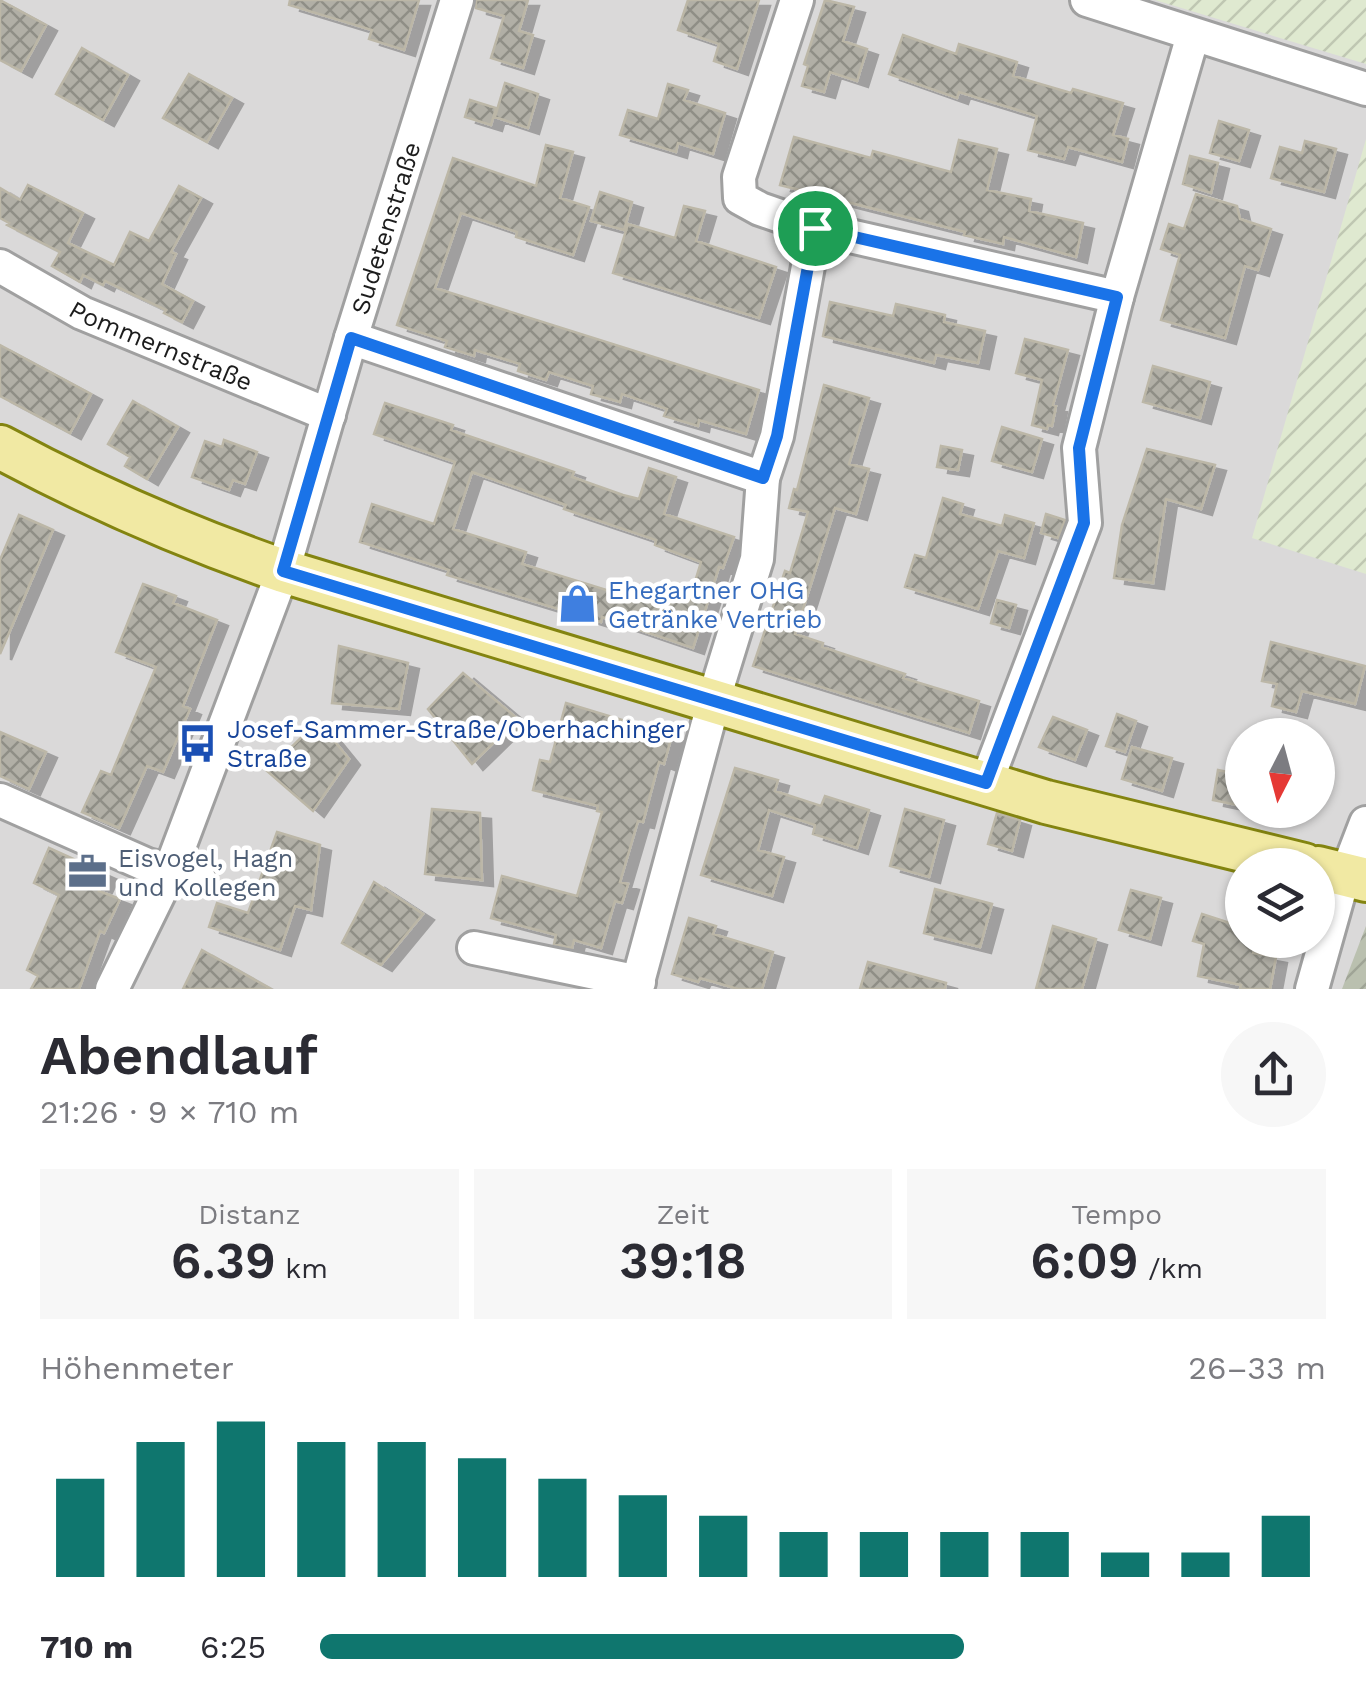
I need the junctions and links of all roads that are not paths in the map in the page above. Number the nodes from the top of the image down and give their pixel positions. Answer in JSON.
{"nodes":[{"id":1,"x":458,"y":0,"type":"edge"},
{"id":2,"x":797,"y":0,"type":"edge"},
{"id":3,"x":1087,"y":0,"type":"edge"},
{"id":4,"x":1194,"y":35,"type":"junction"},
{"id":5,"x":1366,"y":89,"type":"edge"},
{"id":6,"x":815,"y":228,"type":"junction"},
{"id":7,"x":0,"y":266,"type":"edge"},
{"id":8,"x":1117,"y":297,"type":"junction"},
{"id":9,"x":351,"y":338,"type":"junction"},
{"id":10,"x":329,"y":414,"type":"junction"},
{"id":11,"x":0,"y":448,"type":"edge"},
{"id":12,"x":763,"y":478,"type":"junction"},
{"id":13,"x":283,"y":571,"type":"junction"},
{"id":14,"x":715,"y":701,"type":"junction"},
{"id":15,"x":986,"y":783,"type":"junction"},
{"id":16,"x":0,"y":800,"type":"edge"},
{"id":17,"x":1366,"y":824,"type":"edge"},
{"id":18,"x":1234,"y":848,"type":"edge"},
{"id":19,"x":184,"y":874,"type":"junction"},
{"id":20,"x":1343,"y":874,"type":"edge"},
{"id":21,"x":474,"y":948,"type":"dead end"},
{"id":22,"x":638,"y":985,"type":"edge"},
{"id":23,"x":112,"y":989,"type":"edge"},
{"id":24,"x":1312,"y":989,"type":"edge"}],
"edges":[{"from":1,"to":9,"type":"street","name":"Sudetenstraße"},
{"from":2,"to":6,"type":"street"},
{"from":3,"to":4,"type":"street"},
{"from":4,"to":5,"type":"street"},
{"from":4,"to":8,"type":"street"},
{"from":6,"to":8,"type":"street"},
{"from":6,"to":12,"type":"street"},
{"from":7,"to":10,"type":"street","name":"Pommernstraße"},
{"from":8,"to":15,"type":"street"},
{"from":9,"to":10,"type":"street","name":"Sudetenstraße"},
{"from":9,"to":12,"type":"street"},
{"from":10,"to":13,"type":"street","name":"Sudetenstraße"},
{"from":11,"to":13,"type":"main road"},
{"from":12,"to":14,"type":"street"},
{"from":13,"to":14,"type":"main road"},
{"from":13,"to":19,"type":"street","name":"Sudetenstraße"},
{"from":14,"to":15,"type":"main road"},
{"from":14,"to":22,"type":"street"},
{"from":15,"to":18,"type":"main road"},
{"from":16,"to":19,"type":"street"},
{"from":17,"to":20,"type":"street"},
{"from":19,"to":23,"type":"street","name":"Sudetenstraße"},
{"from":20,"to":24,"type":"street"},
{"from":21,"to":22,"type":"street"}]}
